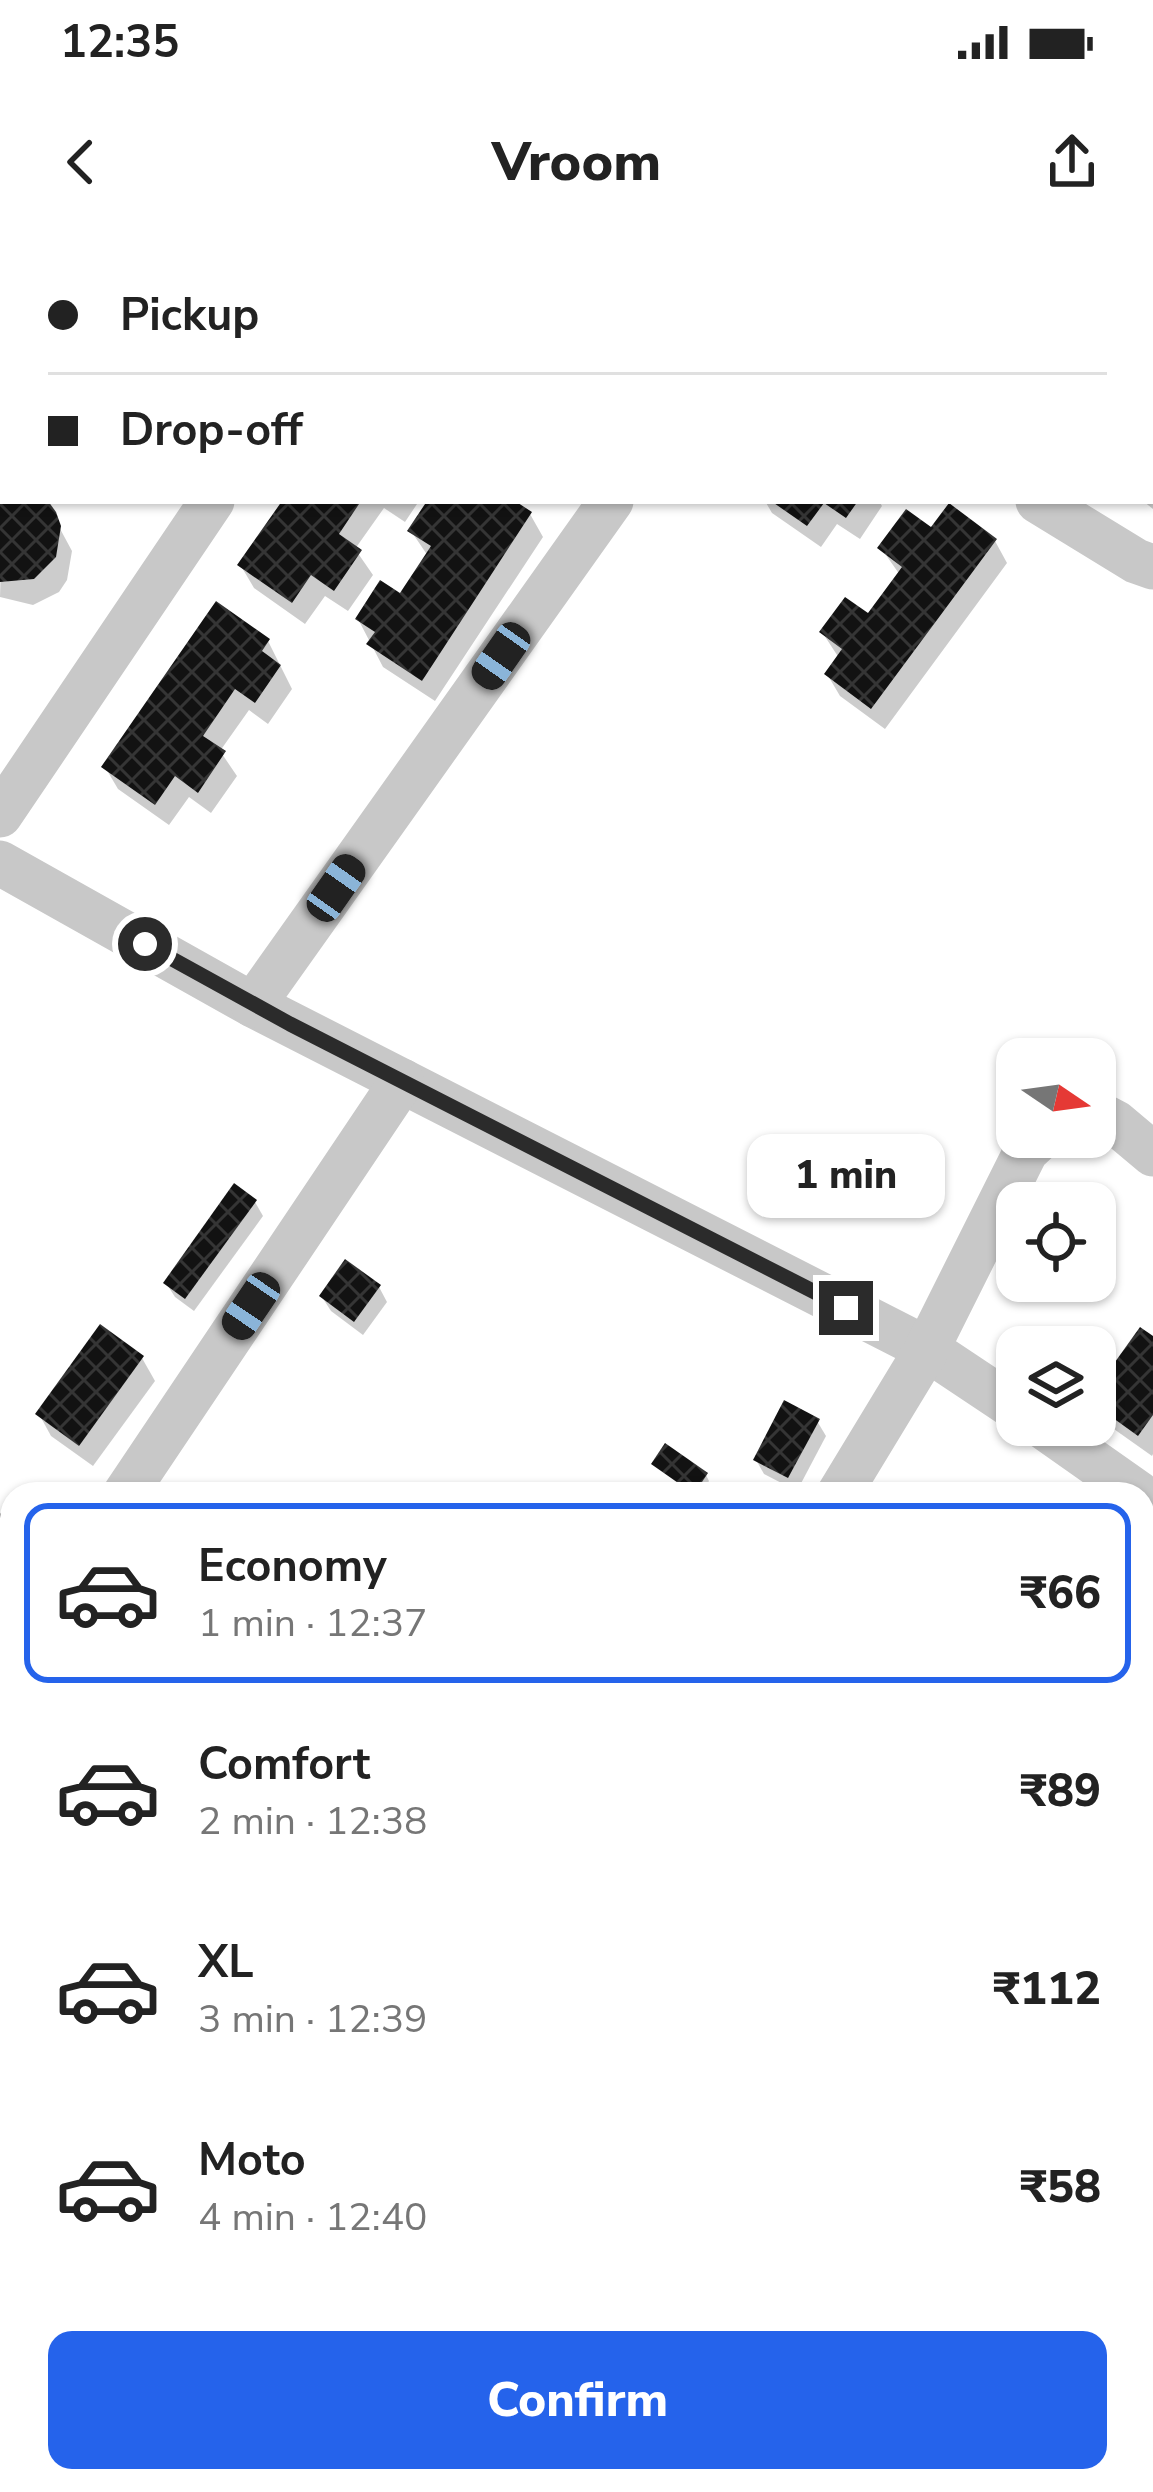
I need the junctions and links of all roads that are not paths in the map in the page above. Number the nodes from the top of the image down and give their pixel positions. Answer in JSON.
{"nodes":[{"id":1,"x":210,"y":504,"type":"edge"},
{"id":2,"x":609,"y":504,"type":"edge"},
{"id":3,"x":1043,"y":504,"type":"edge"},
{"id":4,"x":1153,"y":567,"type":"edge"},
{"id":5,"x":0,"y":815,"type":"edge"},
{"id":6,"x":0,"y":863,"type":"edge"},
{"id":7,"x":254,"y":1005,"type":"junction"},
{"id":8,"x":402,"y":1082,"type":"junction"},
{"id":9,"x":1116,"y":1123,"type":"edge"},
{"id":10,"x":1153,"y":1154,"type":"edge"},
{"id":11,"x":1022,"y":1158,"type":"edge"},
{"id":12,"x":927,"y":1349,"type":"junction"},
{"id":13,"x":996,"y":1395,"type":"edge"},
{"id":14,"x":1071,"y":1446,"type":"edge"},
{"id":15,"x":133,"y":1482,"type":"edge"},
{"id":16,"x":846,"y":1482,"type":"edge"},
{"id":17,"x":1121,"y":1482,"type":"edge"}],
"edges":[{"from":1,"to":5,"type":"street"},
{"from":2,"to":7,"type":"street"},
{"from":3,"to":4,"type":"street"},
{"from":6,"to":7,"type":"street"},
{"from":7,"to":8,"type":"street"},
{"from":8,"to":12,"type":"street"},
{"from":8,"to":15,"type":"street"},
{"from":9,"to":10,"type":"street"},
{"from":11,"to":12,"type":"street"},
{"from":12,"to":13,"type":"street"},
{"from":12,"to":16,"type":"street"},
{"from":14,"to":17,"type":"street"}]}
